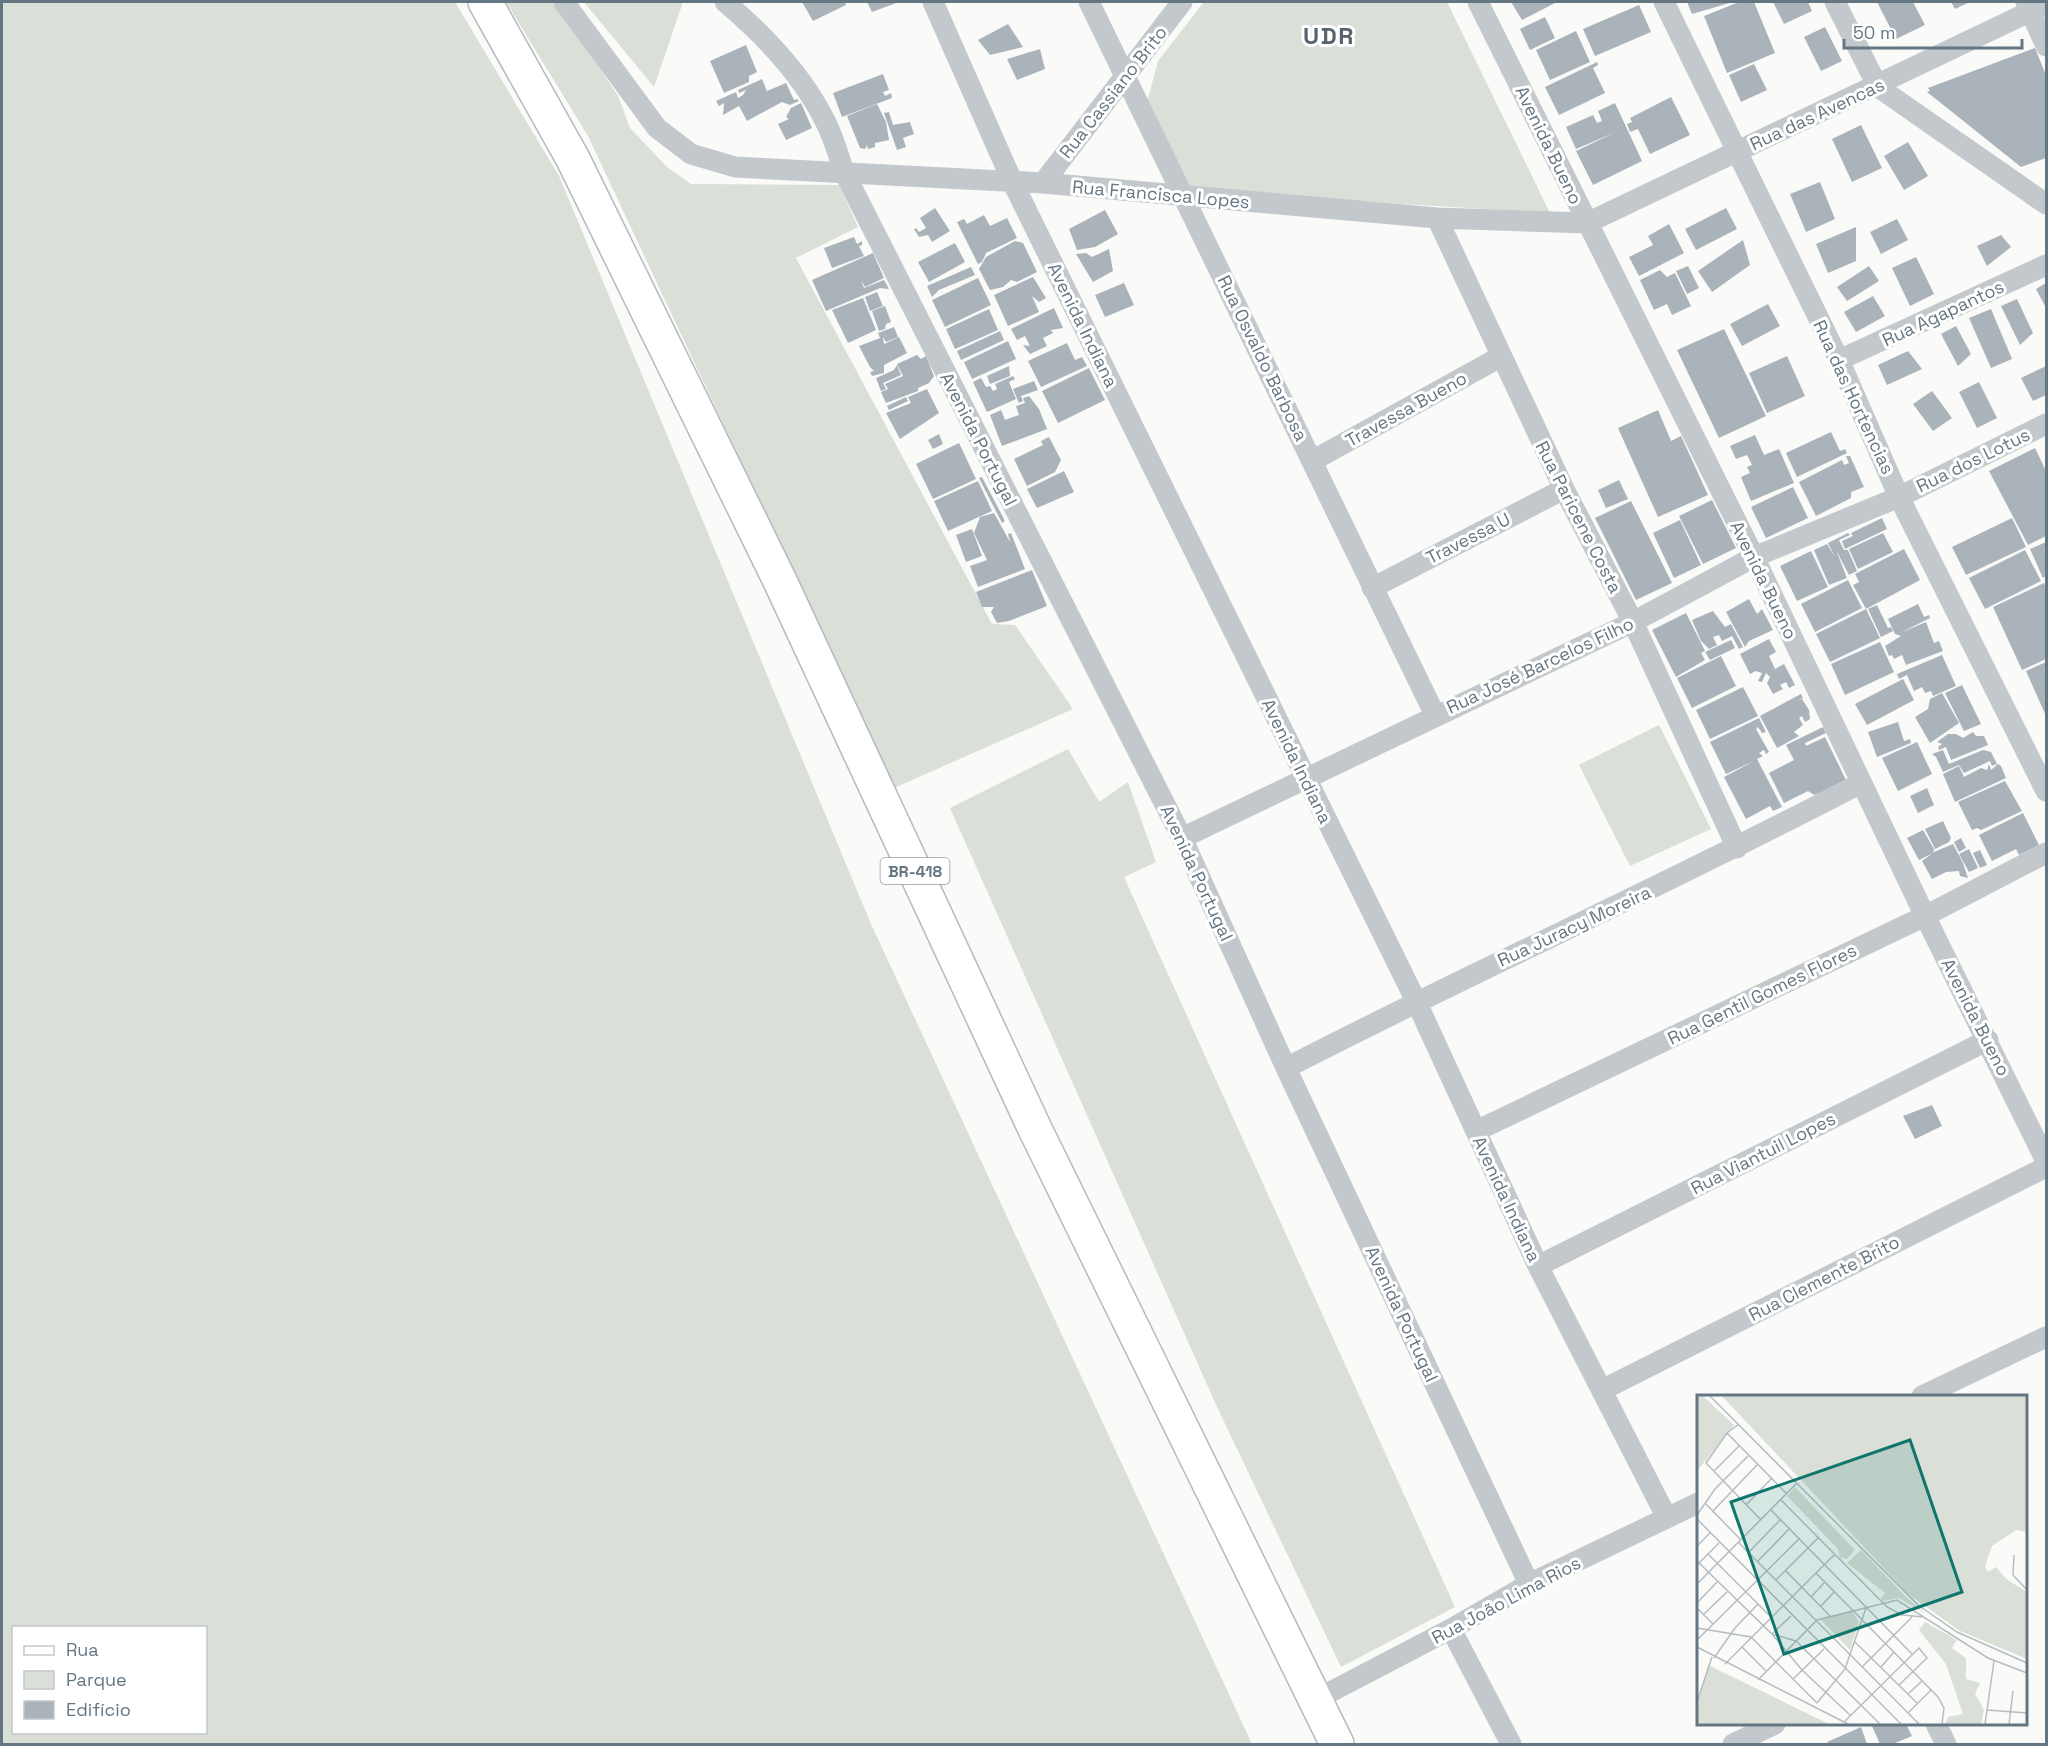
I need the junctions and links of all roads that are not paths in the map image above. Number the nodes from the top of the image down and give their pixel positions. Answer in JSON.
{"nodes":[{"id":1,"x":485,"y":2,"type":"edge"},
{"id":2,"x":564,"y":2,"type":"edge"},
{"id":3,"x":725,"y":2,"type":"edge"},
{"id":4,"x":933,"y":2,"type":"edge"},
{"id":5,"x":1089,"y":2,"type":"edge"},
{"id":6,"x":1182,"y":2,"type":"edge"},
{"id":7,"x":1478,"y":2,"type":"edge"},
{"id":8,"x":1664,"y":2,"type":"edge"},
{"id":9,"x":1835,"y":2,"type":"edge"},
{"id":10,"x":2034,"y":6,"type":"edge"},
{"id":11,"x":2046,"y":46,"type":"edge"},
{"id":12,"x":1125,"y":79,"type":"junction"},
{"id":13,"x":1878,"y":87,"type":"junction"},
{"id":14,"x":1736,"y":152,"type":"junction"},
{"id":15,"x":844,"y":172,"type":"junction"},
{"id":16,"x":1012,"y":181,"type":"junction"},
{"id":17,"x":1042,"y":183,"type":"junction"},
{"id":18,"x":1186,"y":197,"type":"junction"},
{"id":19,"x":2046,"y":204,"type":"edge"},
{"id":20,"x":1437,"y":218,"type":"junction"},
{"id":21,"x":1587,"y":223,"type":"junction"},
{"id":22,"x":2046,"y":265,"type":"edge"},
{"id":23,"x":1500,"y":357,"type":"junction"},
{"id":24,"x":1839,"y":360,"type":"junction"},
{"id":25,"x":2046,"y":424,"type":"edge"},
{"id":26,"x":1312,"y":461,"type":"junction"},
{"id":27,"x":1564,"y":489,"type":"junction"},
{"id":28,"x":1899,"y":496,"type":"junction"},
{"id":29,"x":1754,"y":557,"type":"junction"},
{"id":30,"x":1372,"y":588,"type":"junction"},
{"id":31,"x":1633,"y":622,"type":"junction"},
{"id":32,"x":1435,"y":715,"type":"junction"},
{"id":33,"x":1305,"y":778,"type":"junction"},
{"id":34,"x":1861,"y":783,"type":"junction"},
{"id":35,"x":2046,"y":791,"type":"edge"},
{"id":36,"x":1182,"y":838,"type":"junction"},
{"id":37,"x":1737,"y":848,"type":"junction"},
{"id":38,"x":2046,"y":853,"type":"edge"},
{"id":39,"x":1925,"y":916,"type":"junction"},
{"id":40,"x":1416,"y":1001,"type":"junction"},
{"id":41,"x":1988,"y":1040,"type":"junction"},
{"id":42,"x":1286,"y":1068,"type":"junction"},
{"id":43,"x":1476,"y":1131,"type":"junction"},
{"id":44,"x":2046,"y":1161,"type":"edge"},
{"id":45,"x":2046,"y":1167,"type":"edge"},
{"id":46,"x":1538,"y":1266,"type":"junction"},
{"id":47,"x":2046,"y":1337,"type":"edge"},
{"id":48,"x":1602,"y":1390,"type":"junction"},
{"id":49,"x":1924,"y":1395,"type":"edge"},
{"id":50,"x":1697,"y":1503,"type":"edge"},
{"id":51,"x":1667,"y":1518,"type":"junction"},
{"id":52,"x":1529,"y":1584,"type":"junction"},
{"id":53,"x":1451,"y":1629,"type":"junction"},
{"id":54,"x":1315,"y":1700,"type":"junction"},
{"id":55,"x":1773,"y":1725,"type":"edge"},
{"id":56,"x":1936,"y":1725,"type":"edge"},
{"id":57,"x":1337,"y":1744,"type":"edge"},
{"id":58,"x":1511,"y":1744,"type":"edge"},
{"id":59,"x":1733,"y":1744,"type":"edge"},
{"id":60,"x":1946,"y":1744,"type":"edge"}],
"edges":[{"from":1,"to":54,"type":"main road","number":"BR-418"},
{"from":2,"to":15,"type":"street","name":"Rua Francisca Lopes"},
{"from":3,"to":15,"type":"street","name":"Avenida Portugal"},
{"from":4,"to":16,"type":"street","name":"Avenida Indiana"},
{"from":5,"to":12,"type":"street","name":"Rua Osvaldo Barbosa"},
{"from":6,"to":12,"type":"street","name":"Rua Cassiano Brito"},
{"from":7,"to":21,"type":"street","name":"Avenida Bueno"},
{"from":8,"to":14,"type":"street","name":"Rua das Hortencias"},
{"from":9,"to":13,"type":"street"},
{"from":10,"to":11,"type":"street"},
{"from":10,"to":13,"type":"street","name":"Rua das Avencas"},
{"from":12,"to":17,"type":"street","name":"Rua Cassiano Brito"},
{"from":12,"to":18,"type":"street","name":"Rua Osvaldo Barbosa"},
{"from":13,"to":14,"type":"street","name":"Rua das Avencas"},
{"from":13,"to":19,"type":"street"},
{"from":14,"to":21,"type":"street","name":"Rua das Avencas"},
{"from":14,"to":24,"type":"street","name":"Rua das Hortencias"},
{"from":15,"to":16,"type":"street","name":"Rua Francisca Lopes"},
{"from":15,"to":36,"type":"street","name":"Avenida Portugal"},
{"from":16,"to":17,"type":"street","name":"Rua Francisca Lopes"},
{"from":16,"to":33,"type":"street","name":"Avenida Indiana"},
{"from":17,"to":18,"type":"street","name":"Rua Francisca Lopes"},
{"from":18,"to":20,"type":"street","name":"Rua Francisca Lopes"},
{"from":18,"to":26,"type":"street","name":"Rua Osvaldo Barbosa"},
{"from":20,"to":21,"type":"street","name":"Rua Francisca Lopes"},
{"from":20,"to":23,"type":"street","name":"Rua Paricene Costa"},
{"from":21,"to":29,"type":"street","name":"Avenida Bueno"},
{"from":22,"to":24,"type":"street","name":"Rua Agapantos"},
{"from":23,"to":26,"type":"street","name":"Travessa Bueno"},
{"from":23,"to":27,"type":"street","name":"Rua Paricene Costa"},
{"from":24,"to":28,"type":"street","name":"Rua das Hortencias"},
{"from":25,"to":28,"type":"street","name":"Rua dos Lotus"},
{"from":26,"to":30,"type":"street","name":"Rua Osvaldo Barbosa"},
{"from":27,"to":30,"type":"street","name":"Travessa U"},
{"from":27,"to":31,"type":"street","name":"Rua Paricene Costa"},
{"from":28,"to":29,"type":"street","name":"Rua José Barcelos Filho"},
{"from":28,"to":35,"type":"street","name":"Rua das Hortencias"},
{"from":29,"to":31,"type":"street","name":"Rua José Barcelos Filho"},
{"from":29,"to":34,"type":"street","name":"Avenida Bueno"},
{"from":30,"to":32,"type":"street","name":"Rua Osvaldo Barbosa"},
{"from":31,"to":32,"type":"street","name":"Rua José Barcelos Filho"},
{"from":31,"to":37,"type":"street","name":"Rua Paricene Costa"},
{"from":32,"to":33,"type":"street","name":"Rua José Barcelos Filho"},
{"from":33,"to":36,"type":"street","name":"Rua José Barcelos Filho"},
{"from":33,"to":40,"type":"street","name":"Avenida Indiana"},
{"from":34,"to":37,"type":"street","name":"Rua Juracy Moreira"},
{"from":34,"to":39,"type":"street","name":"Avenida Bueno"},
{"from":36,"to":42,"type":"street","name":"Avenida Portugal"},
{"from":37,"to":40,"type":"street","name":"Rua Juracy Moreira"},
{"from":38,"to":39,"type":"street","name":"Rua Gentil Gomes Flores"},
{"from":39,"to":41,"type":"street","name":"Avenida Bueno"},
{"from":39,"to":43,"type":"street","name":"Rua Gentil Gomes Flores"},
{"from":40,"to":42,"type":"street","name":"Rua Juracy Moreira"},
{"from":40,"to":43,"type":"street","name":"Avenida Indiana"},
{"from":41,"to":44,"type":"street","name":"Avenida Bueno"},
{"from":41,"to":46,"type":"street","name":"Rua Viantuil Lopes"},
{"from":42,"to":52,"type":"street","name":"Avenida Portugal"},
{"from":43,"to":46,"type":"street","name":"Avenida Indiana"},
{"from":45,"to":48,"type":"street","name":"Rua Clemente Brito"},
{"from":46,"to":48,"type":"street","name":"Avenida Indiana"},
{"from":47,"to":49,"type":"street"},
{"from":48,"to":51,"type":"street","name":"Avenida Indiana"},
{"from":50,"to":51,"type":"street","name":"Rua João Lima Rios"},
{"from":51,"to":52,"type":"street","name":"Rua João Lima Rios"},
{"from":52,"to":53,"type":"street","name":"Rua João Lima Rios"},
{"from":53,"to":54,"type":"street","name":"Rua João Lima Rios"},
{"from":53,"to":58,"type":"street"},
{"from":54,"to":57,"type":"main road","number":"BR-418"},
{"from":55,"to":59,"type":"street"},
{"from":56,"to":60,"type":"street"}]}
